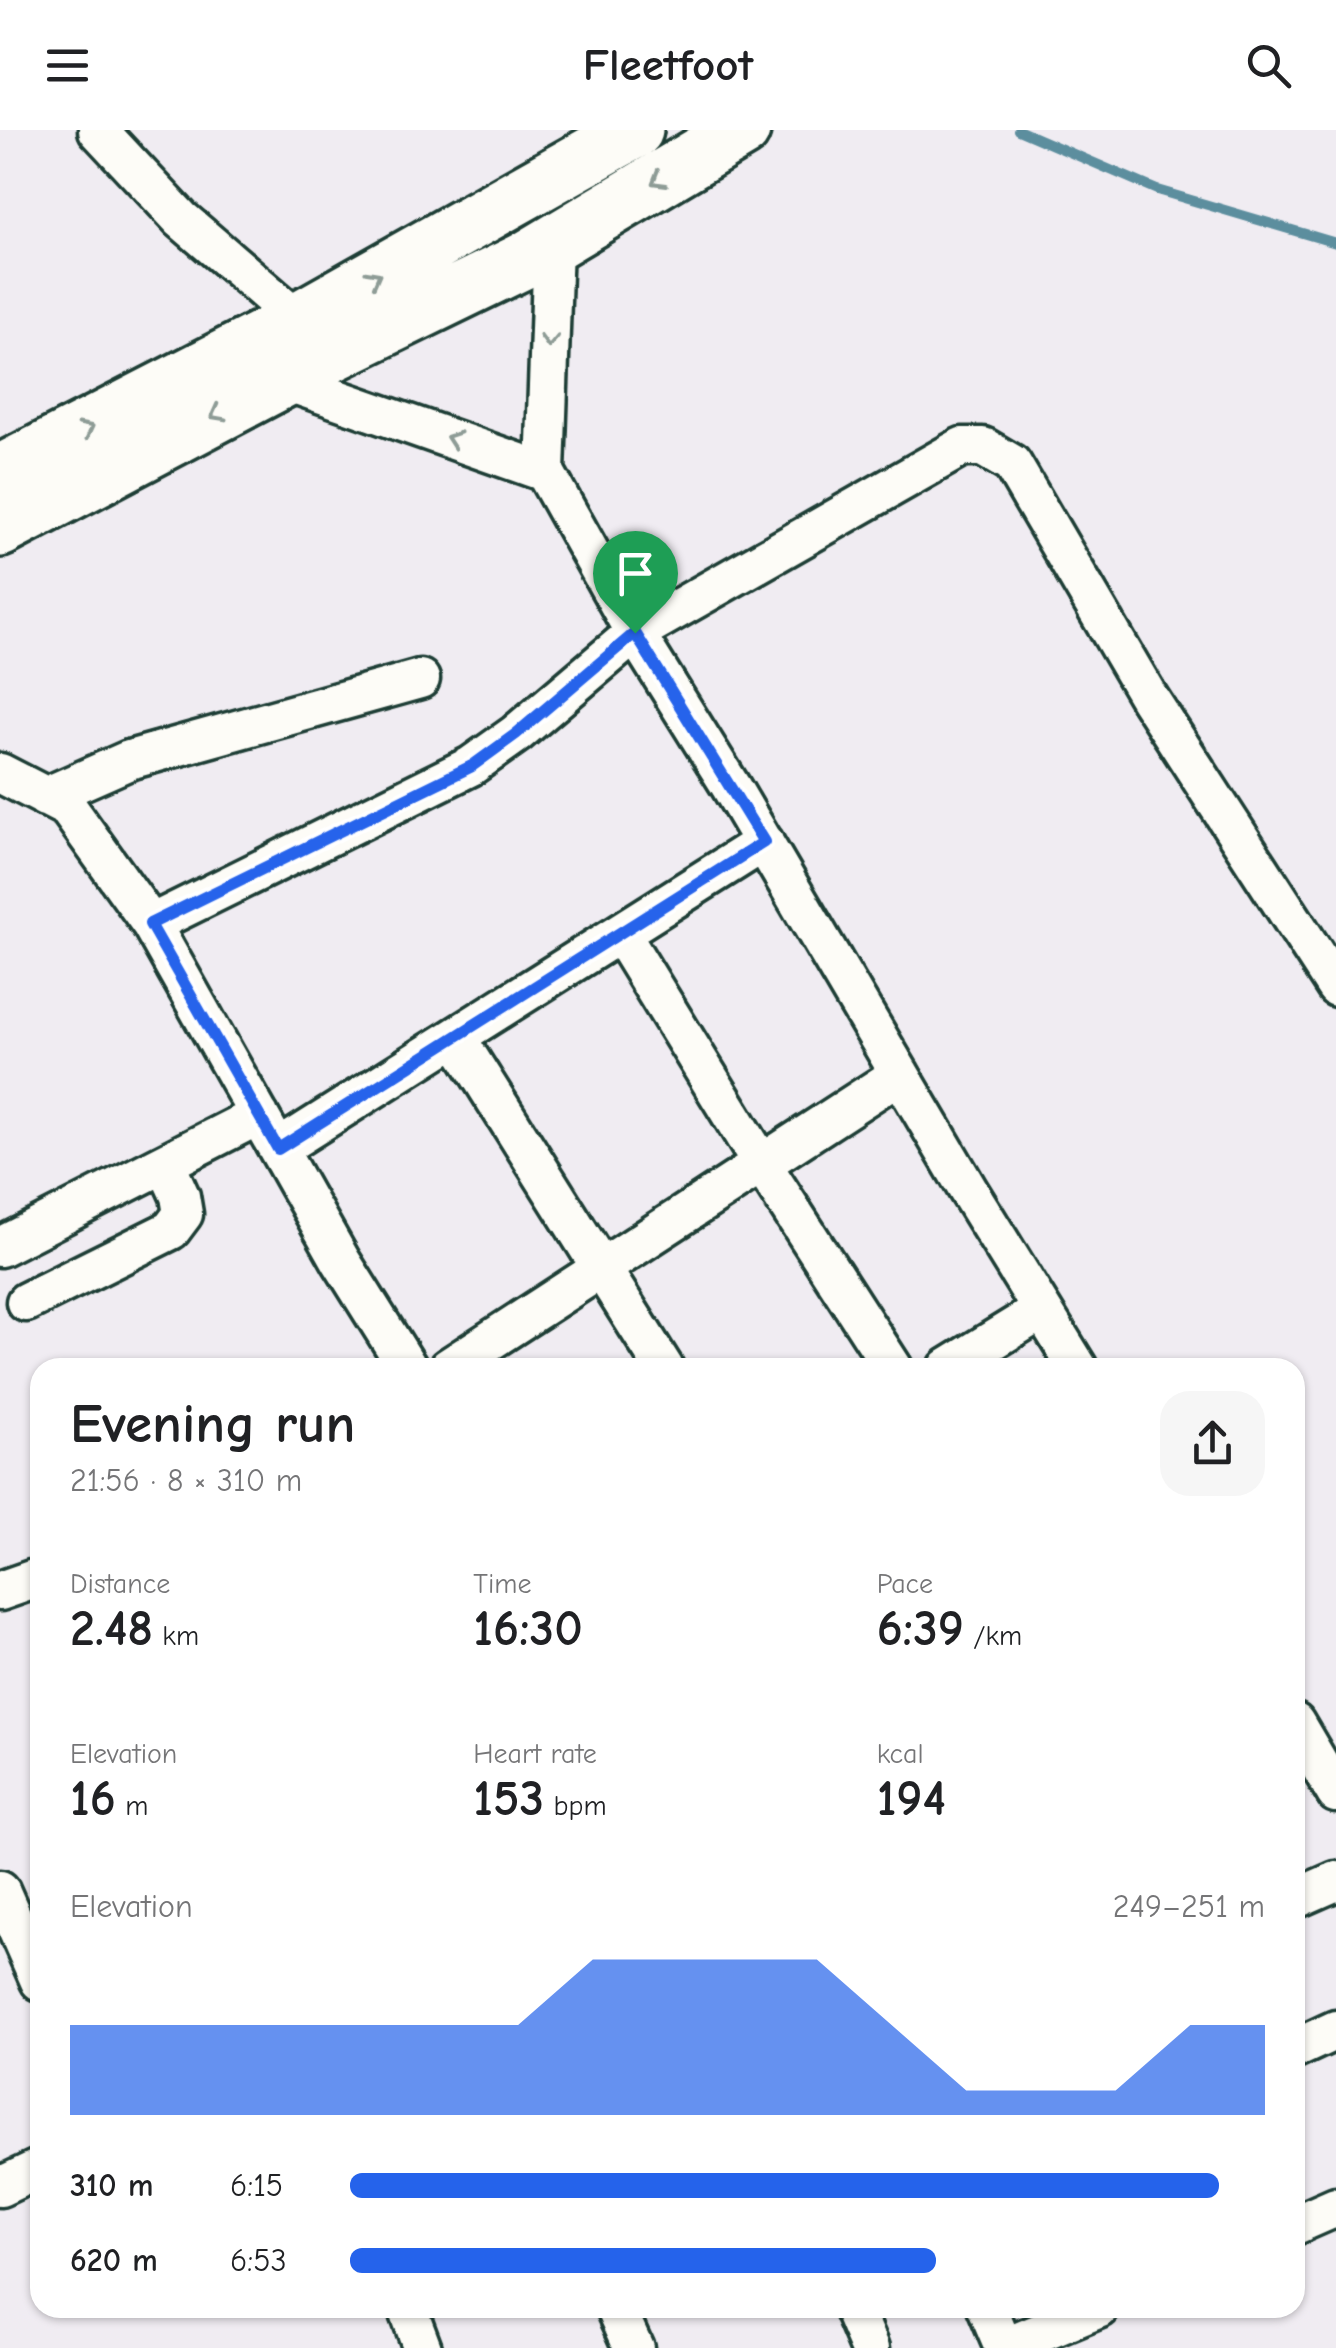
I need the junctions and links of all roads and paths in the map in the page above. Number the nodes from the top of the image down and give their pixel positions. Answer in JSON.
{"nodes":[{"id":1,"x":98,"y":130,"type":"edge"},
{"id":2,"x":636,"y":130,"type":"edge"},
{"id":3,"x":742,"y":130,"type":"edge"},
{"id":4,"x":552,"y":244,"type":"junction"},
{"id":5,"x":317,"y":336,"type":"junction"},
{"id":6,"x":283,"y":380,"type":"junction"},
{"id":7,"x":545,"y":472,"type":"junction"},
{"id":8,"x":0,"y":473,"type":"edge"},
{"id":9,"x":0,"y":529,"type":"edge"},
{"id":10,"x":635,"y":633,"type":"junction"},
{"id":11,"x":420,"y":679,"type":"dead end"},
{"id":12,"x":0,"y":773,"type":"edge"},
{"id":13,"x":45,"y":796,"type":"junction"},
{"id":14,"x":764,"y":842,"type":"junction"},
{"id":15,"x":150,"y":924,"type":"junction"},
{"id":16,"x":620,"y":933,"type":"junction"},
{"id":17,"x":1336,"y":987,"type":"edge"},
{"id":18,"x":456,"y":1037,"type":"junction"},
{"id":19,"x":900,"y":1074,"type":"junction"},
{"id":20,"x":259,"y":1115,"type":"junction"},
{"id":21,"x":278,"y":1149,"type":"junction"},
{"id":22,"x":165,"y":1163,"type":"junction"},
{"id":23,"x":761,"y":1163,"type":"junction"},
{"id":24,"x":2,"y":1240,"type":"edge"},
{"id":25,"x":599,"y":1267,"type":"junction"},
{"id":26,"x":26,"y":1302,"type":"dead end"},
{"id":27,"x":1042,"y":1310,"type":"junction"},
{"id":28,"x":402,"y":1358,"type":"edge"},
{"id":29,"x":463,"y":1358,"type":"edge"},
{"id":30,"x":658,"y":1358,"type":"edge"},
{"id":31,"x":888,"y":1358,"type":"edge"},
{"id":32,"x":964,"y":1358,"type":"edge"},
{"id":33,"x":1072,"y":1358,"type":"edge"},
{"id":34,"x":30,"y":1580,"type":"edge"},
{"id":35,"x":0,"y":1591,"type":"edge"},
{"id":36,"x":1305,"y":1741,"type":"edge"},
{"id":37,"x":1336,"y":1793,"type":"edge"},
{"id":38,"x":1336,"y":1880,"type":"edge"},
{"id":39,"x":0,"y":1890,"type":"edge"},
{"id":40,"x":1305,"y":1894,"type":"edge"},
{"id":41,"x":30,"y":1958,"type":"edge"},
{"id":42,"x":1336,"y":2030,"type":"edge"},
{"id":43,"x":1305,"y":2044,"type":"edge"},
{"id":44,"x":30,"y":2173,"type":"edge"},
{"id":45,"x":0,"y":2187,"type":"edge"},
{"id":46,"x":1336,"y":2207,"type":"edge"},
{"id":47,"x":1305,"y":2220,"type":"edge"},
{"id":48,"x":411,"y":2318,"type":"edge"},
{"id":49,"x":620,"y":2318,"type":"edge"},
{"id":50,"x":857,"y":2318,"type":"edge"},
{"id":51,"x":991,"y":2318,"type":"edge"},
{"id":52,"x":1076,"y":2318,"type":"edge"},
{"id":53,"x":422,"y":2348,"type":"edge"},
{"id":54,"x":634,"y":2348,"type":"edge"},
{"id":55,"x":870,"y":2348,"type":"edge"},
{"id":56,"x":1004,"y":2348,"type":"edge"}],
"edges":[{"from":1,"to":5,"type":"street"},
{"from":5,"to":2,"type":"street","one_way":true},
{"from":3,"to":4,"type":"street","one_way":true},
{"from":4,"to":5,"type":"street"},
{"from":4,"to":7,"type":"street","one_way":true},
{"from":5,"to":6,"type":"street"},
{"from":8,"to":5,"type":"street","one_way":true},
{"from":7,"to":6,"type":"street","one_way":true},
{"from":6,"to":9,"type":"street","one_way":true},
{"from":7,"to":10,"type":"street"},
{"from":10,"to":14,"type":"street"},
{"from":10,"to":15,"type":"street"},
{"from":10,"to":17,"type":"street"},
{"from":11,"to":13,"type":"street"},
{"from":12,"to":13,"type":"street"},
{"from":13,"to":15,"type":"street"},
{"from":14,"to":16,"type":"street"},
{"from":14,"to":19,"type":"street"},
{"from":15,"to":20,"type":"street"},
{"from":16,"to":18,"type":"street"},
{"from":16,"to":23,"type":"street"},
{"from":18,"to":21,"type":"street"},
{"from":18,"to":25,"type":"street"},
{"from":19,"to":23,"type":"street"},
{"from":19,"to":27,"type":"street"},
{"from":20,"to":21,"type":"street"},
{"from":20,"to":22,"type":"street"},
{"from":21,"to":28,"type":"street"},
{"from":22,"to":24,"type":"street"},
{"from":22,"to":26,"type":"street"},
{"from":23,"to":25,"type":"street"},
{"from":23,"to":31,"type":"street"},
{"from":25,"to":29,"type":"street"},
{"from":25,"to":30,"type":"street"},
{"from":27,"to":32,"type":"street"},
{"from":27,"to":33,"type":"street"},
{"from":34,"to":35,"type":"street"},
{"from":36,"to":37,"type":"street"},
{"from":38,"to":40,"type":"street"},
{"from":39,"to":41,"type":"street"},
{"from":42,"to":43,"type":"street"},
{"from":44,"to":45,"type":"street"},
{"from":46,"to":47,"type":"street"},
{"from":48,"to":53,"type":"street"},
{"from":49,"to":54,"type":"street"},
{"from":50,"to":55,"type":"street"},
{"from":51,"to":56,"type":"street"},
{"from":52,"to":56,"type":"street"}]}
